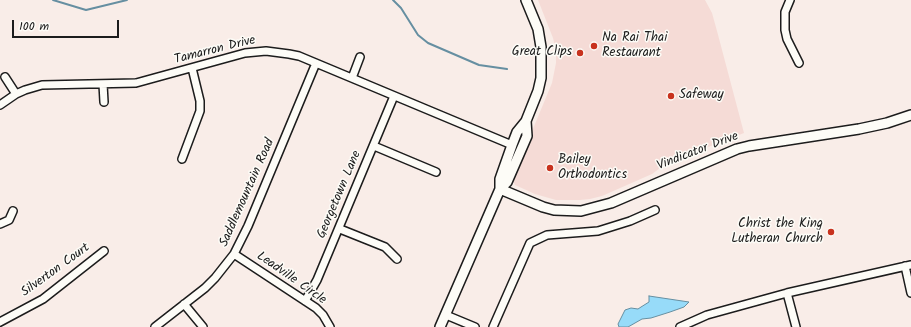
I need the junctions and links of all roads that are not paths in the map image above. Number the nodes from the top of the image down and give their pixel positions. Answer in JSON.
{"nodes":[{"id":1,"x":526,"y":0,"type":"edge"},
{"id":2,"x":790,"y":0,"type":"edge"},
{"id":3,"x":360,"y":57,"type":"dead end"},
{"id":4,"x":316,"y":63,"type":"junction"},
{"id":5,"x":799,"y":64,"type":"dead end"},
{"id":6,"x":192,"y":68,"type":"junction"},
{"id":7,"x":6,"y":77,"type":"dead end"},
{"id":8,"x":352,"y":78,"type":"junction"},
{"id":9,"x":104,"y":84,"type":"junction"},
{"id":10,"x":16,"y":94,"type":"junction"},
{"id":11,"x":394,"y":96,"type":"junction"},
{"id":12,"x":104,"y":102,"type":"dead end"},
{"id":13,"x":0,"y":105,"type":"edge"},
{"id":14,"x":911,"y":115,"type":"edge"},
{"id":15,"x":526,"y":122,"type":"junction"},
{"id":16,"x":512,"y":145,"type":"junction"},
{"id":17,"x":374,"y":146,"type":"junction"},
{"id":18,"x":182,"y":159,"type":"dead end"},
{"id":19,"x":436,"y":172,"type":"dead end"},
{"id":20,"x":500,"y":189,"type":"junction"},
{"id":21,"x":655,"y":210,"type":"dead end"},
{"id":22,"x":13,"y":211,"type":"dead end"},
{"id":23,"x":0,"y":224,"type":"edge"},
{"id":24,"x":340,"y":228,"type":"junction"},
{"id":25,"x":104,"y":251,"type":"dead end"},
{"id":26,"x":234,"y":254,"type":"junction"},
{"id":27,"x":397,"y":259,"type":"dead end"},
{"id":28,"x":908,"y":266,"type":"edge"},
{"id":29,"x":787,"y":293,"type":"junction"},
{"id":30,"x":911,"y":293,"type":"edge"},
{"id":31,"x":304,"y":301,"type":"junction"},
{"id":32,"x":184,"y":304,"type":"junction"},
{"id":33,"x":446,"y":315,"type":"junction"},
{"id":34,"x":0,"y":322,"type":"edge"},
{"id":35,"x":683,"y":326,"type":"edge"},
{"id":36,"x":155,"y":327,"type":"edge"},
{"id":37,"x":202,"y":327,"type":"edge"},
{"id":38,"x":330,"y":327,"type":"edge"},
{"id":39,"x":440,"y":327,"type":"edge"},
{"id":40,"x":476,"y":327,"type":"edge"},
{"id":41,"x":492,"y":327,"type":"edge"},
{"id":42,"x":796,"y":327,"type":"edge"}],
"edges":[{"from":1,"to":15,"type":"main road"},
{"from":2,"to":5,"type":"street"},
{"from":3,"to":8,"type":"street"},
{"from":4,"to":6,"type":"street","name":"Tamarron Drive"},
{"from":4,"to":8,"type":"street","name":"Tamarron Drive"},
{"from":4,"to":26,"type":"street","name":"Saddlemountain Road"},
{"from":6,"to":9,"type":"street","name":"Tamarron Drive"},
{"from":6,"to":18,"type":"street"},
{"from":7,"to":10,"type":"street"},
{"from":8,"to":11,"type":"street","name":"Tamarron Drive"},
{"from":9,"to":10,"type":"street","name":"Tamarron Drive"},
{"from":9,"to":12,"type":"street"},
{"from":10,"to":13,"type":"street","name":"Tamarron Drive"},
{"from":11,"to":16,"type":"street","name":"Tamarron Drive"},
{"from":11,"to":17,"type":"street","name":"Georgetown Lane"},
{"from":14,"to":20,"type":"main road","name":"Vindicator Drive"},
{"from":15,"to":16,"type":"main road"},
{"from":15,"to":20,"type":"main road"},
{"from":16,"to":20,"type":"main road"},
{"from":17,"to":19,"type":"street"},
{"from":17,"to":24,"type":"street","name":"Georgetown Lane"},
{"from":20,"to":33,"type":"main road"},
{"from":21,"to":41,"type":"street"},
{"from":22,"to":23,"type":"street"},
{"from":24,"to":27,"type":"street"},
{"from":24,"to":31,"type":"street","name":"Georgetown Lane"},
{"from":25,"to":34,"type":"street","name":"Silverton Court"},
{"from":26,"to":31,"type":"street","name":"Leadville Circle"},
{"from":26,"to":32,"type":"street","name":"Saddlemountain Road"},
{"from":28,"to":29,"type":"street"},
{"from":28,"to":30,"type":"street"},
{"from":29,"to":35,"type":"street"},
{"from":29,"to":42,"type":"street"},
{"from":31,"to":38,"type":"street","name":"Leadville Circle"},
{"from":32,"to":36,"type":"street","name":"Saddlemountain Road"},
{"from":32,"to":37,"type":"street"},
{"from":33,"to":39,"type":"main road"},
{"from":33,"to":40,"type":"street"}]}
